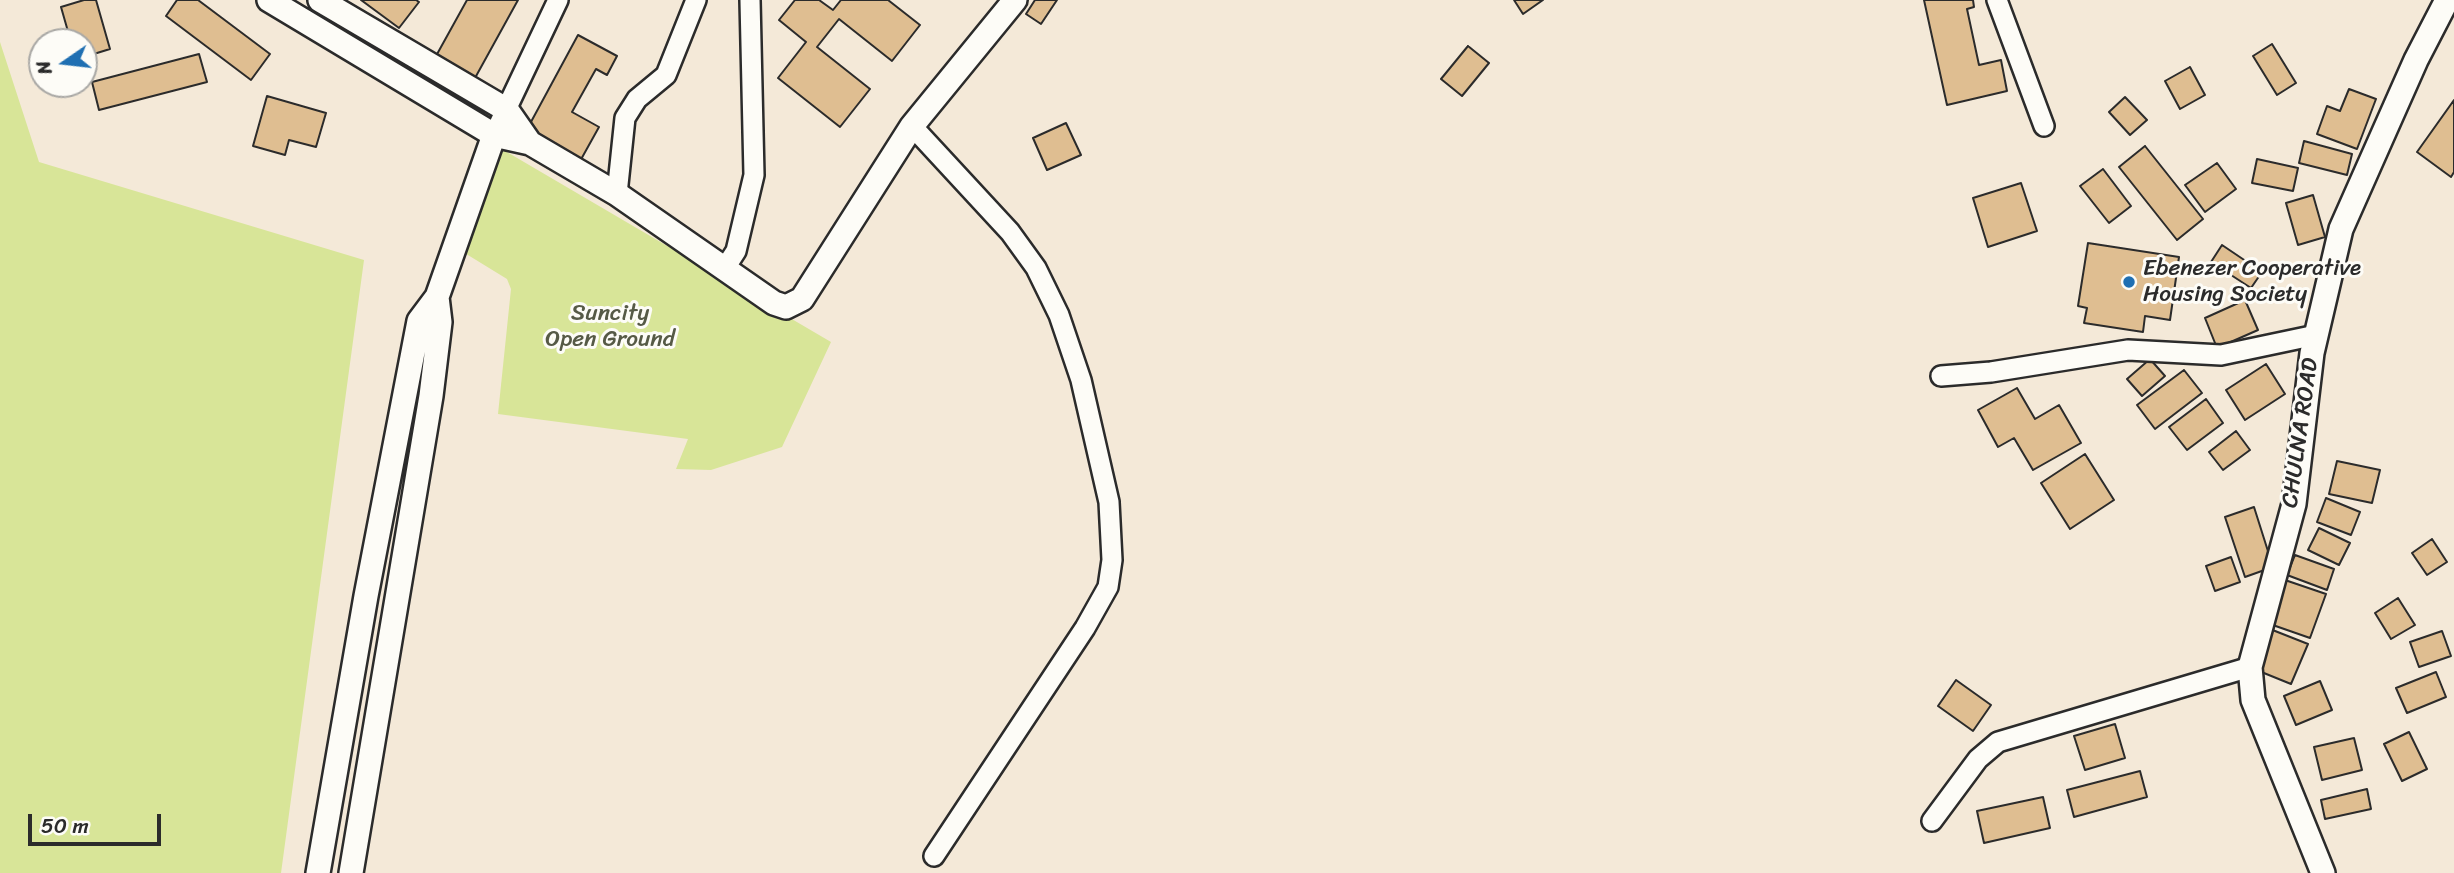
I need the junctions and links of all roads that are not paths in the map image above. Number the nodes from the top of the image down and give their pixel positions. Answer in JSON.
{"nodes":[{"id":1,"x":269,"y":0,"type":"edge"},
{"id":2,"x":320,"y":0,"type":"edge"},
{"id":3,"x":558,"y":0,"type":"edge"},
{"id":4,"x":696,"y":0,"type":"edge"},
{"id":5,"x":750,"y":0,"type":"edge"},
{"id":6,"x":1015,"y":0,"type":"edge"},
{"id":7,"x":1997,"y":0,"type":"edge"},
{"id":8,"x":2447,"y":0,"type":"edge"},
{"id":9,"x":507,"y":110,"type":"junction"},
{"id":10,"x":912,"y":126,"type":"junction"},
{"id":11,"x":2044,"y":126,"type":"dead end"},
{"id":12,"x":494,"y":135,"type":"junction"},
{"id":13,"x":530,"y":143,"type":"junction"},
{"id":14,"x":617,"y":194,"type":"junction"},
{"id":15,"x":725,"y":268,"type":"junction"},
{"id":16,"x":437,"y":297,"type":"junction"},
{"id":17,"x":2316,"y":335,"type":"junction"},
{"id":18,"x":1941,"y":376,"type":"dead end"},
{"id":19,"x":2250,"y":667,"type":"junction"},
{"id":20,"x":1932,"y":821,"type":"dead end"},
{"id":21,"x":934,"y":856,"type":"dead end"},
{"id":22,"x":318,"y":873,"type":"edge"},
{"id":23,"x":351,"y":873,"type":"edge"},
{"id":24,"x":2323,"y":873,"type":"edge"}],
"edges":[{"from":1,"to":12,"type":"street"},
{"from":2,"to":9,"type":"street"},
{"from":3,"to":9,"type":"street"},
{"from":4,"to":14,"type":"street"},
{"from":5,"to":15,"type":"street"},
{"from":6,"to":10,"type":"street"},
{"from":7,"to":11,"type":"street"},
{"from":8,"to":17,"type":"street","name":"CHULNA ROAD"},
{"from":9,"to":12,"type":"street"},
{"from":9,"to":13,"type":"street"},
{"from":10,"to":15,"type":"street"},
{"from":10,"to":21,"type":"street"},
{"from":12,"to":13,"type":"street"},
{"from":12,"to":16,"type":"street"},
{"from":13,"to":14,"type":"street"},
{"from":14,"to":15,"type":"street"},
{"from":16,"to":22,"type":"street"},
{"from":16,"to":23,"type":"street"},
{"from":17,"to":18,"type":"street"},
{"from":17,"to":19,"type":"street","name":"CHULNA ROAD"},
{"from":19,"to":20,"type":"street"},
{"from":19,"to":24,"type":"street","name":"CHULNA ROAD"}]}
